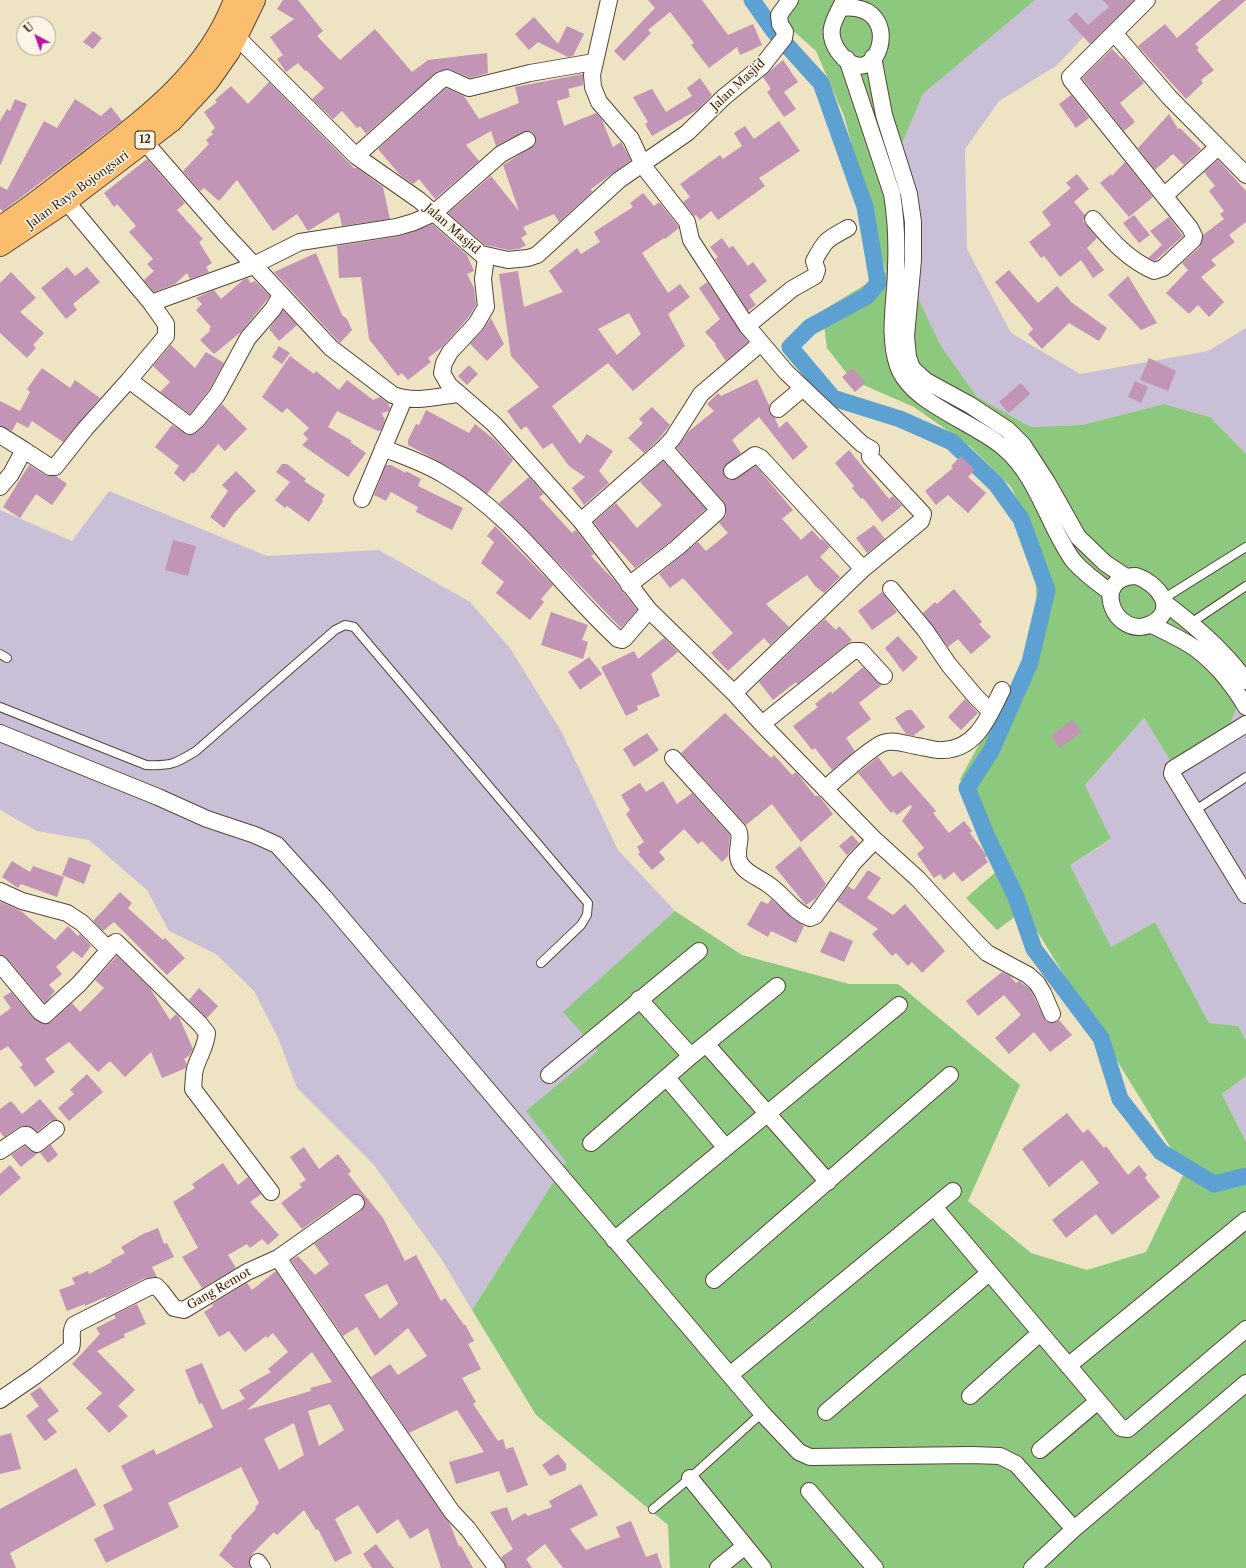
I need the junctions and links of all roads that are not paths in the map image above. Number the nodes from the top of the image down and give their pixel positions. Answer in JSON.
{"nodes":[{"id":1,"x":235,"y":0,"type":"edge"},
{"id":2,"x":254,"y":0,"type":"edge"},
{"id":3,"x":609,"y":0,"type":"edge"},
{"id":4,"x":790,"y":0,"type":"edge"},
{"id":5,"x":1147,"y":0,"type":"edge"},
{"id":6,"x":870,"y":3,"type":"edge"},
{"id":7,"x":842,"y":4,"type":"edge"},
{"id":8,"x":229,"y":33,"type":"junction"},
{"id":9,"x":1115,"y":34,"type":"junction"},
{"id":10,"x":873,"y":57,"type":"junction"},
{"id":11,"x":847,"y":59,"type":"junction"},
{"id":12,"x":594,"y":62,"type":"junction"},
{"id":13,"x":527,"y":140,"type":"dead end"},
{"id":14,"x":144,"y":141,"type":"junction"},
{"id":15,"x":1218,"y":147,"type":"junction"},
{"id":16,"x":356,"y":156,"type":"junction"},
{"id":17,"x":643,"y":162,"type":"junction"},
{"id":18,"x":1246,"y":175,"type":"edge"},
{"id":19,"x":1164,"y":196,"type":"junction"},
{"id":20,"x":66,"y":201,"type":"junction"},
{"id":21,"x":434,"y":213,"type":"junction"},
{"id":22,"x":1093,"y":220,"type":"dead end"},
{"id":23,"x":2,"y":223,"type":"edge"},
{"id":24,"x":848,"y":228,"type":"dead end"},
{"id":25,"x":0,"y":245,"type":"edge"},
{"id":26,"x":486,"y":257,"type":"junction"},
{"id":27,"x":255,"y":265,"type":"junction"},
{"id":28,"x":281,"y":295,"type":"junction"},
{"id":29,"x":151,"y":303,"type":"junction"},
{"id":30,"x":747,"y":326,"type":"junction"},
{"id":31,"x":761,"y":343,"type":"junction"},
{"id":32,"x":129,"y":380,"type":"junction"},
{"id":33,"x":803,"y":388,"type":"junction"},
{"id":34,"x":457,"y":394,"type":"junction"},
{"id":35,"x":958,"y":398,"type":"junction"},
{"id":36,"x":404,"y":399,"type":"junction"},
{"id":37,"x":778,"y":409,"type":"dead end"},
{"id":38,"x":951,"y":414,"type":"junction"},
{"id":39,"x":0,"y":435,"type":"edge"},
{"id":40,"x":383,"y":448,"type":"junction"},
{"id":41,"x":664,"y":448,"type":"junction"},
{"id":42,"x":24,"y":450,"type":"junction"},
{"id":43,"x":732,"y":471,"type":"dead end"},
{"id":44,"x":0,"y":487,"type":"edge"},
{"id":45,"x":362,"y":499,"type":"dead end"},
{"id":46,"x":581,"y":521,"type":"junction"},
{"id":47,"x":1246,"y":547,"type":"edge"},
{"id":48,"x":863,"y":569,"type":"junction"},
{"id":49,"x":1126,"y":577,"type":"junction"},
{"id":50,"x":629,"y":585,"type":"junction"},
{"id":51,"x":1246,"y":586,"type":"edge"},
{"id":52,"x":891,"y":589,"type":"dead end"},
{"id":53,"x":1110,"y":592,"type":"junction"},
{"id":54,"x":1163,"y":600,"type":"junction"},
{"id":55,"x":649,"y":610,"type":"junction"},
{"id":56,"x":1192,"y":623,"type":"junction"},
{"id":57,"x":1150,"y":624,"type":"junction"},
{"id":58,"x":884,"y":676,"type":"dead end"},
{"id":59,"x":1243,"y":685,"type":"edge"},
{"id":60,"x":1002,"y":690,"type":"dead end"},
{"id":61,"x":734,"y":693,"type":"junction"},
{"id":62,"x":0,"y":707,"type":"edge"},
{"id":63,"x":1246,"y":707,"type":"edge"},
{"id":64,"x":991,"y":712,"type":"junction"},
{"id":65,"x":762,"y":724,"type":"junction"},
{"id":66,"x":1246,"y":724,"type":"edge"},
{"id":67,"x":0,"y":733,"type":"edge"},
{"id":68,"x":672,"y":758,"type":"dead end"},
{"id":69,"x":1246,"y":777,"type":"edge"},
{"id":70,"x":825,"y":789,"type":"junction"},
{"id":71,"x":1194,"y":811,"type":"junction"},
{"id":72,"x":875,"y":840,"type":"junction"},
{"id":73,"x":0,"y":891,"type":"edge"},
{"id":74,"x":1246,"y":894,"type":"edge"},
{"id":75,"x":116,"y":942,"type":"junction"},
{"id":76,"x":699,"y":951,"type":"dead end"},
{"id":77,"x":541,"y":963,"type":"dead end"},
{"id":78,"x":0,"y":964,"type":"edge"},
{"id":79,"x":777,"y":986,"type":"dead end"},
{"id":80,"x":639,"y":999,"type":"junction"},
{"id":81,"x":899,"y":1005,"type":"dead end"},
{"id":82,"x":1052,"y":1014,"type":"dead end"},
{"id":83,"x":706,"y":1044,"type":"junction"},
{"id":84,"x":691,"y":1056,"type":"junction"},
{"id":85,"x":549,"y":1075,"type":"dead end"},
{"id":86,"x":950,"y":1075,"type":"dead end"},
{"id":87,"x":667,"y":1078,"type":"junction"},
{"id":88,"x":767,"y":1114,"type":"junction"},
{"id":89,"x":56,"y":1129,"type":"dead end"},
{"id":90,"x":591,"y":1143,"type":"dead end"},
{"id":91,"x":726,"y":1148,"type":"junction"},
{"id":92,"x":0,"y":1151,"type":"edge"},
{"id":93,"x":828,"y":1182,"type":"junction"},
{"id":94,"x":953,"y":1191,"type":"dead end"},
{"id":95,"x":271,"y":1192,"type":"dead end"},
{"id":96,"x":356,"y":1203,"type":"dead end"},
{"id":97,"x":934,"y":1207,"type":"junction"},
{"id":98,"x":1246,"y":1220,"type":"edge"},
{"id":99,"x":614,"y":1240,"type":"junction"},
{"id":100,"x":278,"y":1258,"type":"junction"},
{"id":101,"x":989,"y":1273,"type":"junction"},
{"id":102,"x":714,"y":1280,"type":"dead end"},
{"id":103,"x":1246,"y":1329,"type":"edge"},
{"id":104,"x":1040,"y":1333,"type":"junction"},
{"id":105,"x":1068,"y":1366,"type":"junction"},
{"id":106,"x":730,"y":1375,"type":"junction"},
{"id":107,"x":1246,"y":1383,"type":"edge"},
{"id":108,"x":970,"y":1396,"type":"dead end"},
{"id":109,"x":0,"y":1400,"type":"edge"},
{"id":110,"x":1098,"y":1401,"type":"junction"},
{"id":111,"x":826,"y":1412,"type":"dead end"},
{"id":112,"x":762,"y":1413,"type":"junction"},
{"id":113,"x":1040,"y":1450,"type":"dead end"},
{"id":114,"x":690,"y":1478,"type":"junction"},
{"id":115,"x":809,"y":1491,"type":"dead end"},
{"id":116,"x":652,"y":1509,"type":"dead end"},
{"id":117,"x":1074,"y":1529,"type":"junction"},
{"id":118,"x":745,"y":1546,"type":"junction"},
{"id":119,"x":497,"y":1568,"type":"edge"},
{"id":120,"x":718,"y":1568,"type":"edge"},
{"id":121,"x":763,"y":1568,"type":"edge"},
{"id":122,"x":875,"y":1568,"type":"edge"},
{"id":123,"x":1032,"y":1568,"type":"edge"}],
"edges":[{"from":1,"to":8,"type":"highway","name":"Jalan Raya Bojongsari","number":"12"},
{"from":2,"to":8,"type":"highway","name":"Jalan Raya Bojongsari","number":"12"},
{"from":3,"to":12,"type":"street"},
{"from":4,"to":17,"type":"street","name":"Jalan Masjid"},
{"from":5,"to":9,"type":"street"},
{"from":6,"to":7,"type":"street"},
{"from":6,"to":10,"type":"street"},
{"from":7,"to":11,"type":"street"},
{"from":8,"to":14,"type":"highway","name":"Jalan Raya Bojongsari","number":"12"},
{"from":8,"to":16,"type":"street","name":"Jalan Masjid"},
{"from":8,"to":23,"type":"highway","name":"Jalan Raya Bojongsari","number":"12"},
{"from":9,"to":15,"type":"street"},
{"from":9,"to":19,"type":"street"},
{"from":10,"to":11,"type":"street"},
{"from":10,"to":35,"type":"street"},
{"from":11,"to":38,"type":"street"},
{"from":12,"to":16,"type":"street"},
{"from":12,"to":17,"type":"street"},
{"from":13,"to":21,"type":"street"},
{"from":14,"to":20,"type":"highway","name":"Jalan Raya Bojongsari","number":"12"},
{"from":14,"to":27,"type":"street"},
{"from":15,"to":18,"type":"street"},
{"from":15,"to":19,"type":"street"},
{"from":16,"to":21,"type":"street","name":"Jalan Masjid"},
{"from":17,"to":26,"type":"street","name":"Jalan Masjid"},
{"from":17,"to":30,"type":"street"},
{"from":19,"to":22,"type":"street"},
{"from":20,"to":25,"type":"highway","name":"Jalan Raya Bojongsari","number":"12"},
{"from":20,"to":29,"type":"street"},
{"from":21,"to":26,"type":"street","name":"Jalan Masjid"},
{"from":21,"to":27,"type":"street"},
{"from":24,"to":30,"type":"street"},
{"from":26,"to":34,"type":"street"},
{"from":27,"to":28,"type":"street"},
{"from":27,"to":29,"type":"street"},
{"from":28,"to":32,"type":"street"},
{"from":28,"to":36,"type":"street"},
{"from":29,"to":32,"type":"street"},
{"from":30,"to":31,"type":"street"},
{"from":31,"to":33,"type":"street"},
{"from":31,"to":41,"type":"street"},
{"from":32,"to":42,"type":"street"},
{"from":33,"to":37,"type":"street"},
{"from":33,"to":48,"type":"street"},
{"from":34,"to":36,"type":"street"},
{"from":34,"to":46,"type":"street"},
{"from":35,"to":38,"type":"street"},
{"from":35,"to":49,"type":"street"},
{"from":36,"to":40,"type":"street"},
{"from":38,"to":53,"type":"street"},
{"from":39,"to":42,"type":"street"},
{"from":40,"to":45,"type":"street"},
{"from":40,"to":55,"type":"street"},
{"from":41,"to":46,"type":"street"},
{"from":41,"to":50,"type":"street"},
{"from":42,"to":44,"type":"street"},
{"from":43,"to":48,"type":"street"},
{"from":46,"to":50,"type":"street"},
{"from":47,"to":54,"type":"lane"},
{"from":48,"to":61,"type":"street"},
{"from":49,"to":53,"type":"street"},
{"from":49,"to":54,"type":"street"},
{"from":50,"to":55,"type":"street"},
{"from":51,"to":56,"type":"lane"},
{"from":52,"to":64,"type":"street"},
{"from":53,"to":57,"type":"street"},
{"from":54,"to":56,"type":"street"},
{"from":54,"to":57,"type":"street"},
{"from":55,"to":61,"type":"street"},
{"from":56,"to":59,"type":"street"},
{"from":57,"to":59,"type":"street"},
{"from":58,"to":65,"type":"street"},
{"from":59,"to":63,"type":"street"},
{"from":60,"to":64,"type":"street"},
{"from":61,"to":65,"type":"street"},
{"from":62,"to":77,"type":"lane"},
{"from":64,"to":70,"type":"street"},
{"from":65,"to":70,"type":"street"},
{"from":66,"to":71,"type":"street"},
{"from":67,"to":99,"type":"street"},
{"from":68,"to":72,"type":"street"},
{"from":69,"to":71,"type":"lane"},
{"from":70,"to":72,"type":"street"},
{"from":71,"to":74,"type":"street"},
{"from":72,"to":82,"type":"street"},
{"from":73,"to":75,"type":"street"},
{"from":75,"to":78,"type":"street"},
{"from":75,"to":95,"type":"street"},
{"from":76,"to":80,"type":"street"},
{"from":79,"to":83,"type":"street"},
{"from":80,"to":84,"type":"street"},
{"from":80,"to":85,"type":"street"},
{"from":81,"to":88,"type":"street"},
{"from":83,"to":84,"type":"street"},
{"from":83,"to":88,"type":"street"},
{"from":84,"to":87,"type":"street"},
{"from":86,"to":93,"type":"street"},
{"from":87,"to":90,"type":"street"},
{"from":87,"to":91,"type":"street"},
{"from":88,"to":91,"type":"street"},
{"from":88,"to":93,"type":"street"},
{"from":89,"to":92,"type":"street"},
{"from":91,"to":99,"type":"street"},
{"from":93,"to":102,"type":"street"},
{"from":94,"to":97,"type":"street"},
{"from":96,"to":100,"type":"street","name":"Gang Remot"},
{"from":97,"to":101,"type":"street"},
{"from":97,"to":106,"type":"street"},
{"from":98,"to":105,"type":"street"},
{"from":99,"to":106,"type":"street"},
{"from":100,"to":109,"type":"street","name":"Gang Remot"},
{"from":100,"to":119,"type":"street"},
{"from":101,"to":104,"type":"street"},
{"from":101,"to":111,"type":"street"},
{"from":103,"to":110,"type":"street"},
{"from":104,"to":105,"type":"street"},
{"from":104,"to":108,"type":"street"},
{"from":105,"to":110,"type":"street"},
{"from":106,"to":112,"type":"street"},
{"from":107,"to":117,"type":"street"},
{"from":110,"to":113,"type":"street"},
{"from":112,"to":114,"type":"lane"},
{"from":112,"to":117,"type":"street"},
{"from":114,"to":116,"type":"lane"},
{"from":114,"to":118,"type":"street"},
{"from":115,"to":122,"type":"street"},
{"from":117,"to":123,"type":"street"},
{"from":118,"to":120,"type":"street"},
{"from":118,"to":121,"type":"street"}]}
